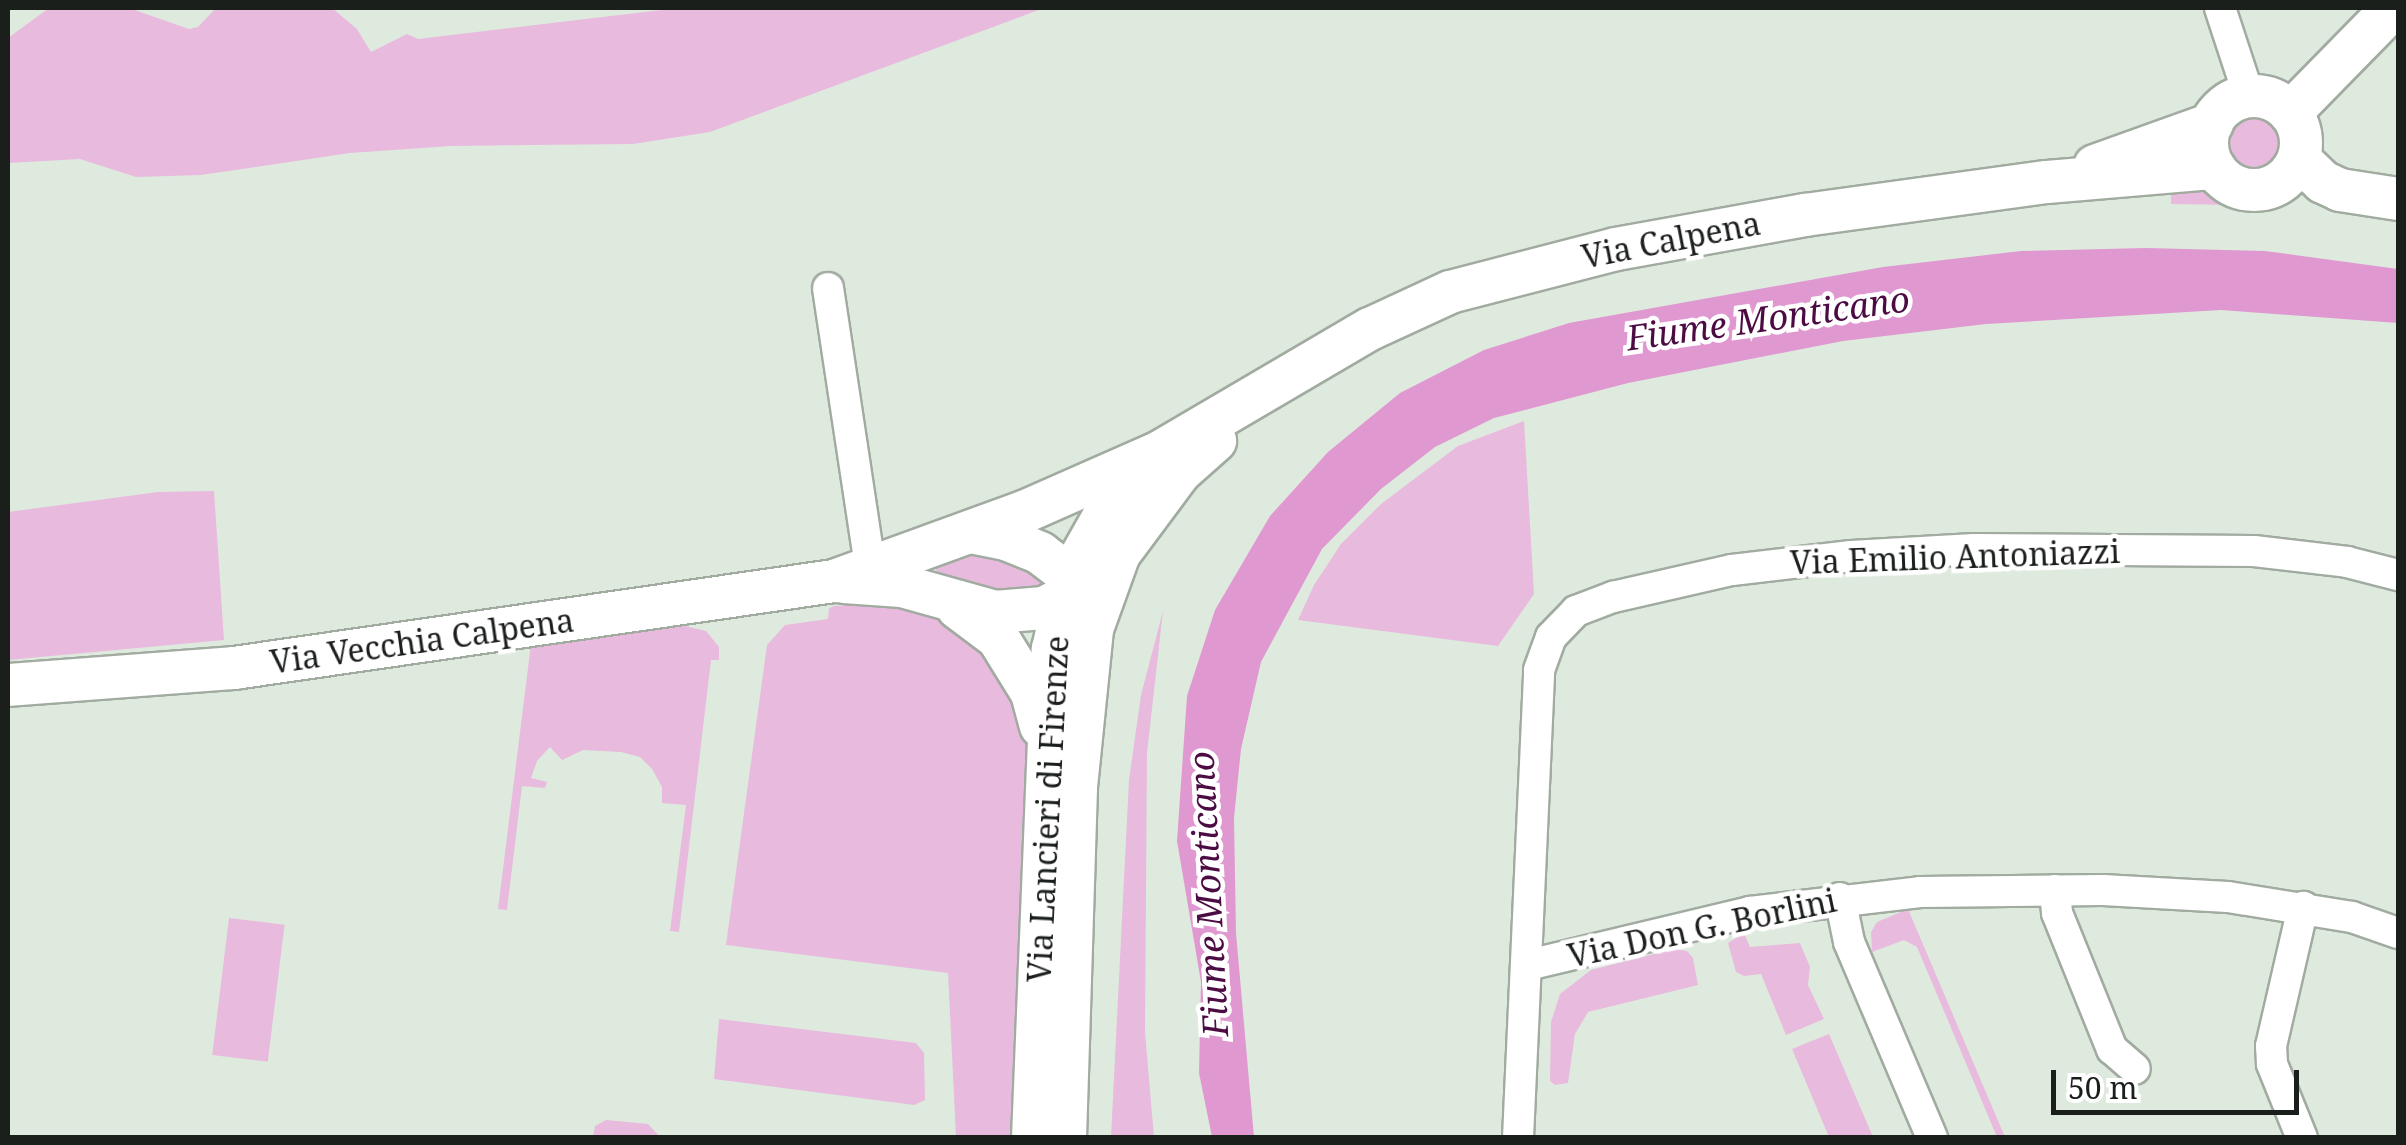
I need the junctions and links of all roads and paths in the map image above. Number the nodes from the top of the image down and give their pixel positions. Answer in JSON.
{"nodes":[{"id":1,"x":2220,"y":8,"type":"edge"},
{"id":2,"x":2393,"y":8,"type":"edge"},
{"id":3,"x":2249,"y":96,"type":"junction"},
{"id":4,"x":2290,"y":113,"type":"junction"},
{"id":5,"x":2212,"y":124,"type":"junction"},
{"id":6,"x":2299,"y":158,"type":"junction"},
{"id":7,"x":2214,"y":168,"type":"junction"},
{"id":8,"x":2048,"y":182,"type":"junction"},
{"id":9,"x":2398,"y":199,"type":"edge"},
{"id":10,"x":828,"y":288,"type":"dead end"},
{"id":11,"x":1170,"y":462,"type":"junction"},
{"id":12,"x":970,"y":532,"type":"junction"},
{"id":13,"x":852,"y":574,"type":"junction"},
{"id":14,"x":2398,"y":575,"type":"edge"},
{"id":15,"x":1071,"y":589,"type":"junction"},
{"id":16,"x":949,"y":602,"type":"junction"},
{"id":17,"x":8,"y":686,"type":"edge"},
{"id":18,"x":1046,"y":749,"type":"junction"},
{"id":19,"x":2055,"y":890,"type":"junction"},
{"id":20,"x":1840,"y":898,"type":"junction"},
{"id":21,"x":2304,"y":907,"type":"junction"},
{"id":22,"x":1071,"y":914,"type":"junction"},
{"id":23,"x":2398,"y":933,"type":"edge"},
{"id":24,"x":1528,"y":965,"type":"junction"},
{"id":25,"x":2135,"y":1069,"type":"dead end"},
{"id":26,"x":1032,"y":1138,"type":"edge"},
{"id":27,"x":1065,"y":1138,"type":"edge"},
{"id":28,"x":1518,"y":1138,"type":"edge"},
{"id":29,"x":1932,"y":1138,"type":"edge"},
{"id":30,"x":2302,"y":1138,"type":"edge"}],
"edges":[{"from":1,"to":3,"type":"street"},
{"from":2,"to":4,"type":"main road"},
{"from":3,"to":4,"type":"main road"},
{"from":3,"to":5,"type":"main road"},
{"from":4,"to":6,"type":"main road"},
{"from":5,"to":7,"type":"main road"},
{"from":5,"to":8,"type":"main road","name":"Via Calpena"},
{"from":6,"to":7,"type":"main road"},
{"from":6,"to":9,"type":"main road"},
{"from":7,"to":8,"type":"main road","name":"Via Calpena"},
{"from":8,"to":11,"type":"main road","name":"Via Calpena"},
{"from":10,"to":13,"type":"street"},
{"from":11,"to":12,"type":"main road"},
{"from":11,"to":15,"type":"main road"},
{"from":11,"to":22,"type":"main road","name":"Via Calpena"},
{"from":12,"to":13,"type":"main road"},
{"from":12,"to":15,"type":"main road"},
{"from":13,"to":16,"type":"main road"},
{"from":13,"to":17,"type":"main road","name":"Via Vecchia Calpena"},
{"from":14,"to":24,"type":"street","name":"Via Emilio Antoniazzi"},
{"from":15,"to":16,"type":"main road"},
{"from":15,"to":18,"type":"main road","name":"Via Lancieri di Firenze"},
{"from":15,"to":22,"type":"main road"},
{"from":16,"to":18,"type":"main road"},
{"from":18,"to":26,"type":"main road","name":"Via Lancieri di Firenze"},
{"from":19,"to":20,"type":"street","name":"Via Don G. Borlini"},
{"from":19,"to":21,"type":"street","name":"Via Don G. Borlini"},
{"from":19,"to":25,"type":"street"},
{"from":20,"to":24,"type":"street","name":"Via Don G. Borlini"},
{"from":20,"to":29,"type":"street"},
{"from":21,"to":23,"type":"street","name":"Via Don G. Borlini"},
{"from":21,"to":30,"type":"street"},
{"from":22,"to":27,"type":"main road","name":"Via Lancieri di Firenze"},
{"from":24,"to":28,"type":"street","name":"Via Emilio Antoniazzi"}]}
